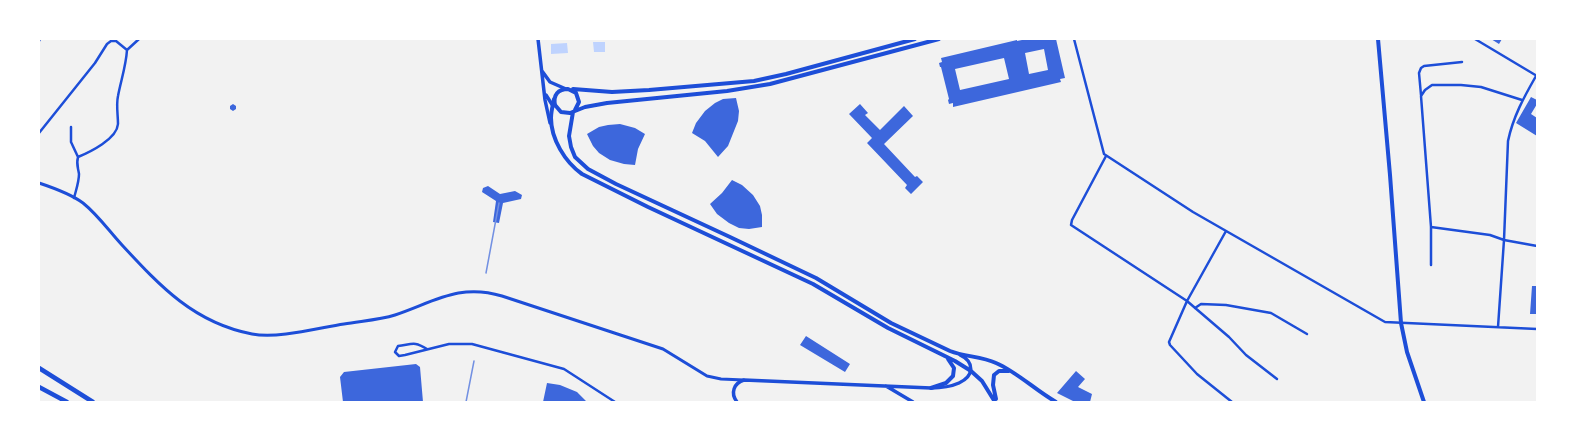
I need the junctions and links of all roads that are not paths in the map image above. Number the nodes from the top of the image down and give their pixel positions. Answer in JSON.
{"nodes":[{"id":1,"x":139,"y":39,"type":"edge"},
{"id":2,"x":538,"y":39,"type":"edge"},
{"id":3,"x":915,"y":39,"type":"edge"},
{"id":4,"x":939,"y":39,"type":"edge"},
{"id":5,"x":1074,"y":39,"type":"edge"},
{"id":6,"x":1378,"y":39,"type":"edge"},
{"id":7,"x":1476,"y":39,"type":"edge"},
{"id":8,"x":127,"y":50,"type":"junction"},
{"id":9,"x":1462,"y":62,"type":"dead end"},
{"id":10,"x":541,"y":68,"type":"junction"},
{"id":11,"x":1537,"y":76,"type":"edge"},
{"id":12,"x":567,"y":89,"type":"junction"},
{"id":13,"x":544,"y":90,"type":"junction"},
{"id":14,"x":1421,"y":96,"type":"junction"},
{"id":15,"x":554,"y":99,"type":"junction"},
{"id":16,"x":1522,"y":100,"type":"junction"},
{"id":17,"x":553,"y":106,"type":"junction"},
{"id":18,"x":558,"y":110,"type":"junction"},
{"id":19,"x":574,"y":111,"type":"junction"},
{"id":20,"x":71,"y":127,"type":"dead end"},
{"id":21,"x":553,"y":132,"type":"junction"},
{"id":22,"x":39,"y":133,"type":"edge"},
{"id":23,"x":1106,"y":156,"type":"junction"},
{"id":24,"x":78,"y":157,"type":"junction"},
{"id":25,"x":39,"y":183,"type":"edge"},
{"id":26,"x":74,"y":198,"type":"junction"},
{"id":27,"x":1432,"y":227,"type":"junction"},
{"id":28,"x":1226,"y":231,"type":"junction"},
{"id":29,"x":1504,"y":240,"type":"junction"},
{"id":30,"x":1537,"y":246,"type":"edge"},
{"id":31,"x":1431,"y":265,"type":"dead end"},
{"id":32,"x":1187,"y":301,"type":"junction"},
{"id":33,"x":1195,"y":308,"type":"junction"},
{"id":34,"x":1401,"y":323,"type":"junction"},
{"id":35,"x":1498,"y":327,"type":"junction"},
{"id":36,"x":1537,"y":329,"type":"edge"},
{"id":37,"x":1307,"y":334,"type":"dead end"},
{"id":38,"x":427,"y":349,"type":"junction"},
{"id":39,"x":958,"y":354,"type":"junction"},
{"id":40,"x":943,"y":355,"type":"junction"},
{"id":41,"x":39,"y":368,"type":"edge"},
{"id":42,"x":971,"y":371,"type":"junction"},
{"id":43,"x":1011,"y":372,"type":"junction"},
{"id":44,"x":744,"y":380,"type":"junction"},
{"id":45,"x":1277,"y":380,"type":"dead end"},
{"id":46,"x":885,"y":385,"type":"junction"},
{"id":47,"x":39,"y":387,"type":"edge"},
{"id":48,"x":931,"y":388,"type":"junction"},
{"id":49,"x":67,"y":402,"type":"edge"},
{"id":50,"x":93,"y":402,"type":"edge"},
{"id":51,"x":615,"y":402,"type":"edge"},
{"id":52,"x":736,"y":402,"type":"edge"},
{"id":53,"x":913,"y":402,"type":"edge"},
{"id":54,"x":996,"y":402,"type":"edge"},
{"id":55,"x":1056,"y":402,"type":"edge"},
{"id":56,"x":1232,"y":402,"type":"edge"},
{"id":57,"x":1424,"y":402,"type":"edge"}],
"edges":[{"from":1,"to":8,"type":"street"},
{"from":2,"to":10,"type":"main road"},
{"from":3,"to":12,"type":"main road"},
{"from":4,"to":19,"type":"main road"},
{"from":5,"to":23,"type":"street"},
{"from":6,"to":34,"type":"main road"},
{"from":7,"to":11,"type":"street"},
{"from":8,"to":22,"type":"street"},
{"from":8,"to":24,"type":"street"},
{"from":9,"to":14,"type":"street"},
{"from":10,"to":12,"type":"main road"},
{"from":10,"to":13,"type":"main road"},
{"from":11,"to":16,"type":"street"},
{"from":12,"to":15,"type":"main road"},
{"from":12,"to":19,"type":"main road"},
{"from":13,"to":17,"type":"main road"},
{"from":13,"to":21,"type":"main road"},
{"from":14,"to":16,"type":"street"},
{"from":14,"to":27,"type":"street"},
{"from":15,"to":17,"type":"main road"},
{"from":15,"to":18,"type":"main road"},
{"from":16,"to":29,"type":"street"},
{"from":17,"to":18,"type":"main road"},
{"from":17,"to":21,"type":"main road"},
{"from":18,"to":19,"type":"main road"},
{"from":19,"to":39,"type":"main road"},
{"from":20,"to":24,"type":"street"},
{"from":21,"to":40,"type":"main road"},
{"from":23,"to":28,"type":"street"},
{"from":23,"to":32,"type":"street"},
{"from":24,"to":26,"type":"street"},
{"from":25,"to":26,"type":"street"},
{"from":26,"to":44,"type":"street"},
{"from":27,"to":29,"type":"street"},
{"from":27,"to":31,"type":"street"},
{"from":28,"to":32,"type":"street"},
{"from":28,"to":34,"type":"street"},
{"from":29,"to":30,"type":"street"},
{"from":29,"to":35,"type":"street"},
{"from":32,"to":33,"type":"street"},
{"from":32,"to":56,"type":"street"},
{"from":33,"to":37,"type":"street"},
{"from":33,"to":45,"type":"street"},
{"from":34,"to":35,"type":"street"},
{"from":34,"to":57,"type":"main road"},
{"from":35,"to":36,"type":"street"},
{"from":38,"to":38,"type":"street"},
{"from":38,"to":51,"type":"street"},
{"from":39,"to":42,"type":"main road"},
{"from":39,"to":43,"type":"main road"},
{"from":40,"to":42,"type":"main road"},
{"from":40,"to":48,"type":"main road"},
{"from":41,"to":50,"type":"highway"},
{"from":42,"to":48,"type":"main road"},
{"from":42,"to":54,"type":"main road"},
{"from":43,"to":54,"type":"main road"},
{"from":43,"to":55,"type":"main road"},
{"from":44,"to":46,"type":"main road"},
{"from":44,"to":52,"type":"main road"},
{"from":46,"to":48,"type":"main road"},
{"from":46,"to":53,"type":"main road"},
{"from":47,"to":49,"type":"highway"}]}
